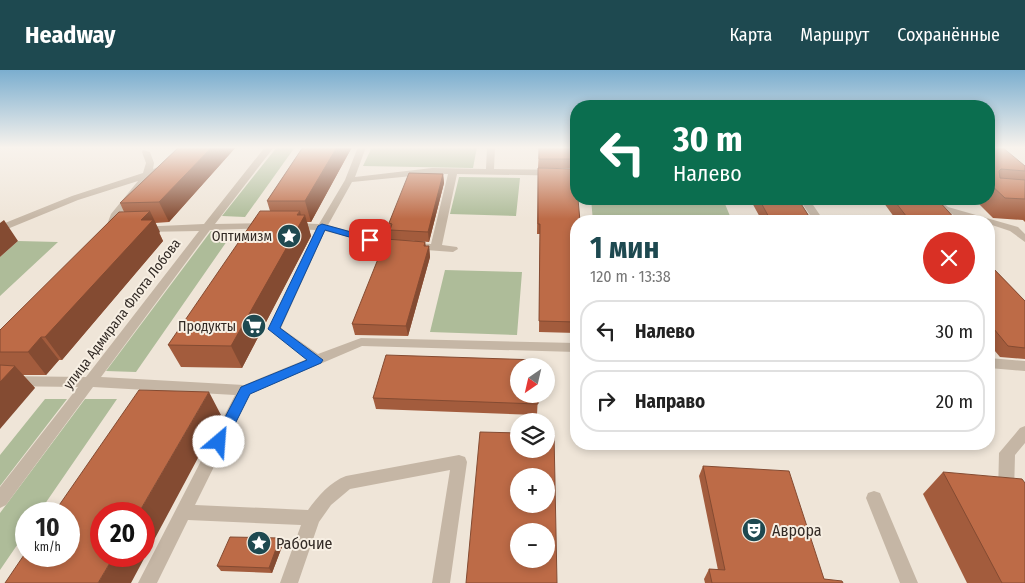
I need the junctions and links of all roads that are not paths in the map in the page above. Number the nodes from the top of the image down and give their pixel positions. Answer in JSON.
{"nodes":[{"id":1,"x":149,"y":171,"type":"edge"},
{"id":2,"x":157,"y":171,"type":"edge"},
{"id":3,"x":252,"y":171,"type":"edge"},
{"id":4,"x":353,"y":171,"type":"edge"},
{"id":5,"x":453,"y":171,"type":"junction"},
{"id":6,"x":490,"y":172,"type":"joint"},
{"id":7,"x":570,"y":173,"type":"edge"},
{"id":8,"x":148,"y":175,"type":"junction"},
{"id":9,"x":349,"y":180,"type":"junction"},
{"id":10,"x":941,"y":205,"type":"edge"},
{"id":11,"x":966,"y":215,"type":"edge"},
{"id":12,"x":995,"y":223,"type":"edge"},
{"id":13,"x":208,"y":226,"type":"junction"},
{"id":14,"x":322,"y":226,"type":"junction"},
{"id":15,"x":0,"y":229,"type":"edge"},
{"id":16,"x":1025,"y":238,"type":"edge"},
{"id":17,"x":436,"y":247,"type":"junction"},
{"id":18,"x":453,"y":249,"type":"dead end"},
{"id":19,"x":570,"y":348,"type":"edge"},
{"id":20,"x":317,"y":360,"type":"junction"},
{"id":21,"x":995,"y":364,"type":"edge"},
{"id":22,"x":1025,"y":366,"type":"edge"},
{"id":23,"x":0,"y":381,"type":"edge"},
{"id":24,"x":89,"y":382,"type":"junction"},
{"id":25,"x":246,"y":390,"type":"junction"},
{"id":26,"x":1025,"y":432,"type":"edge"},
{"id":27,"x":874,"y":498,"type":"dead end"},
{"id":28,"x":0,"y":500,"type":"edge"},
{"id":29,"x":1016,"y":509,"type":"edge"},
{"id":30,"x":183,"y":512,"type":"junction"},
{"id":31,"x":312,"y":518,"type":"junction"},
{"id":32,"x":147,"y":583,"type":"edge"},
{"id":33,"x":289,"y":583,"type":"edge"},
{"id":34,"x":441,"y":583,"type":"edge"},
{"id":35,"x":909,"y":583,"type":"edge"}],
"edges":[{"from":1,"to":8,"type":"street"},
{"from":2,"to":8,"type":"street"},
{"from":3,"to":13,"type":"street","name":"улица Адмирала Флота Лобова"},
{"from":4,"to":9,"type":"street"},
{"from":5,"to":6,"type":"street"},
{"from":5,"to":9,"type":"street"},
{"from":5,"to":17,"type":"street"},
{"from":6,"to":7,"type":"street"},
{"from":8,"to":13,"type":"street"},
{"from":8,"to":15,"type":"street"},
{"from":9,"to":14,"type":"street"},
{"from":10,"to":11,"type":"street"},
{"from":12,"to":16,"type":"street"},
{"from":13,"to":14,"type":"street"},
{"from":13,"to":24,"type":"street","name":"улица Адмирала Флота Лобова"},
{"from":14,"to":17,"type":"street"},
{"from":14,"to":20,"type":"street"},
{"from":17,"to":18,"type":"street"},
{"from":19,"to":20,"type":"street"},
{"from":20,"to":25,"type":"street"},
{"from":21,"to":22,"type":"street"},
{"from":23,"to":24,"type":"street"},
{"from":24,"to":25,"type":"street"},
{"from":24,"to":28,"type":"street","name":"улица Адмирала Флота Лобова"},
{"from":25,"to":30,"type":"street"},
{"from":26,"to":29,"type":"street"},
{"from":27,"to":35,"type":"street"},
{"from":30,"to":31,"type":"street"},
{"from":30,"to":32,"type":"street"},
{"from":31,"to":33,"type":"street"},
{"from":31,"to":34,"type":"street"}]}
